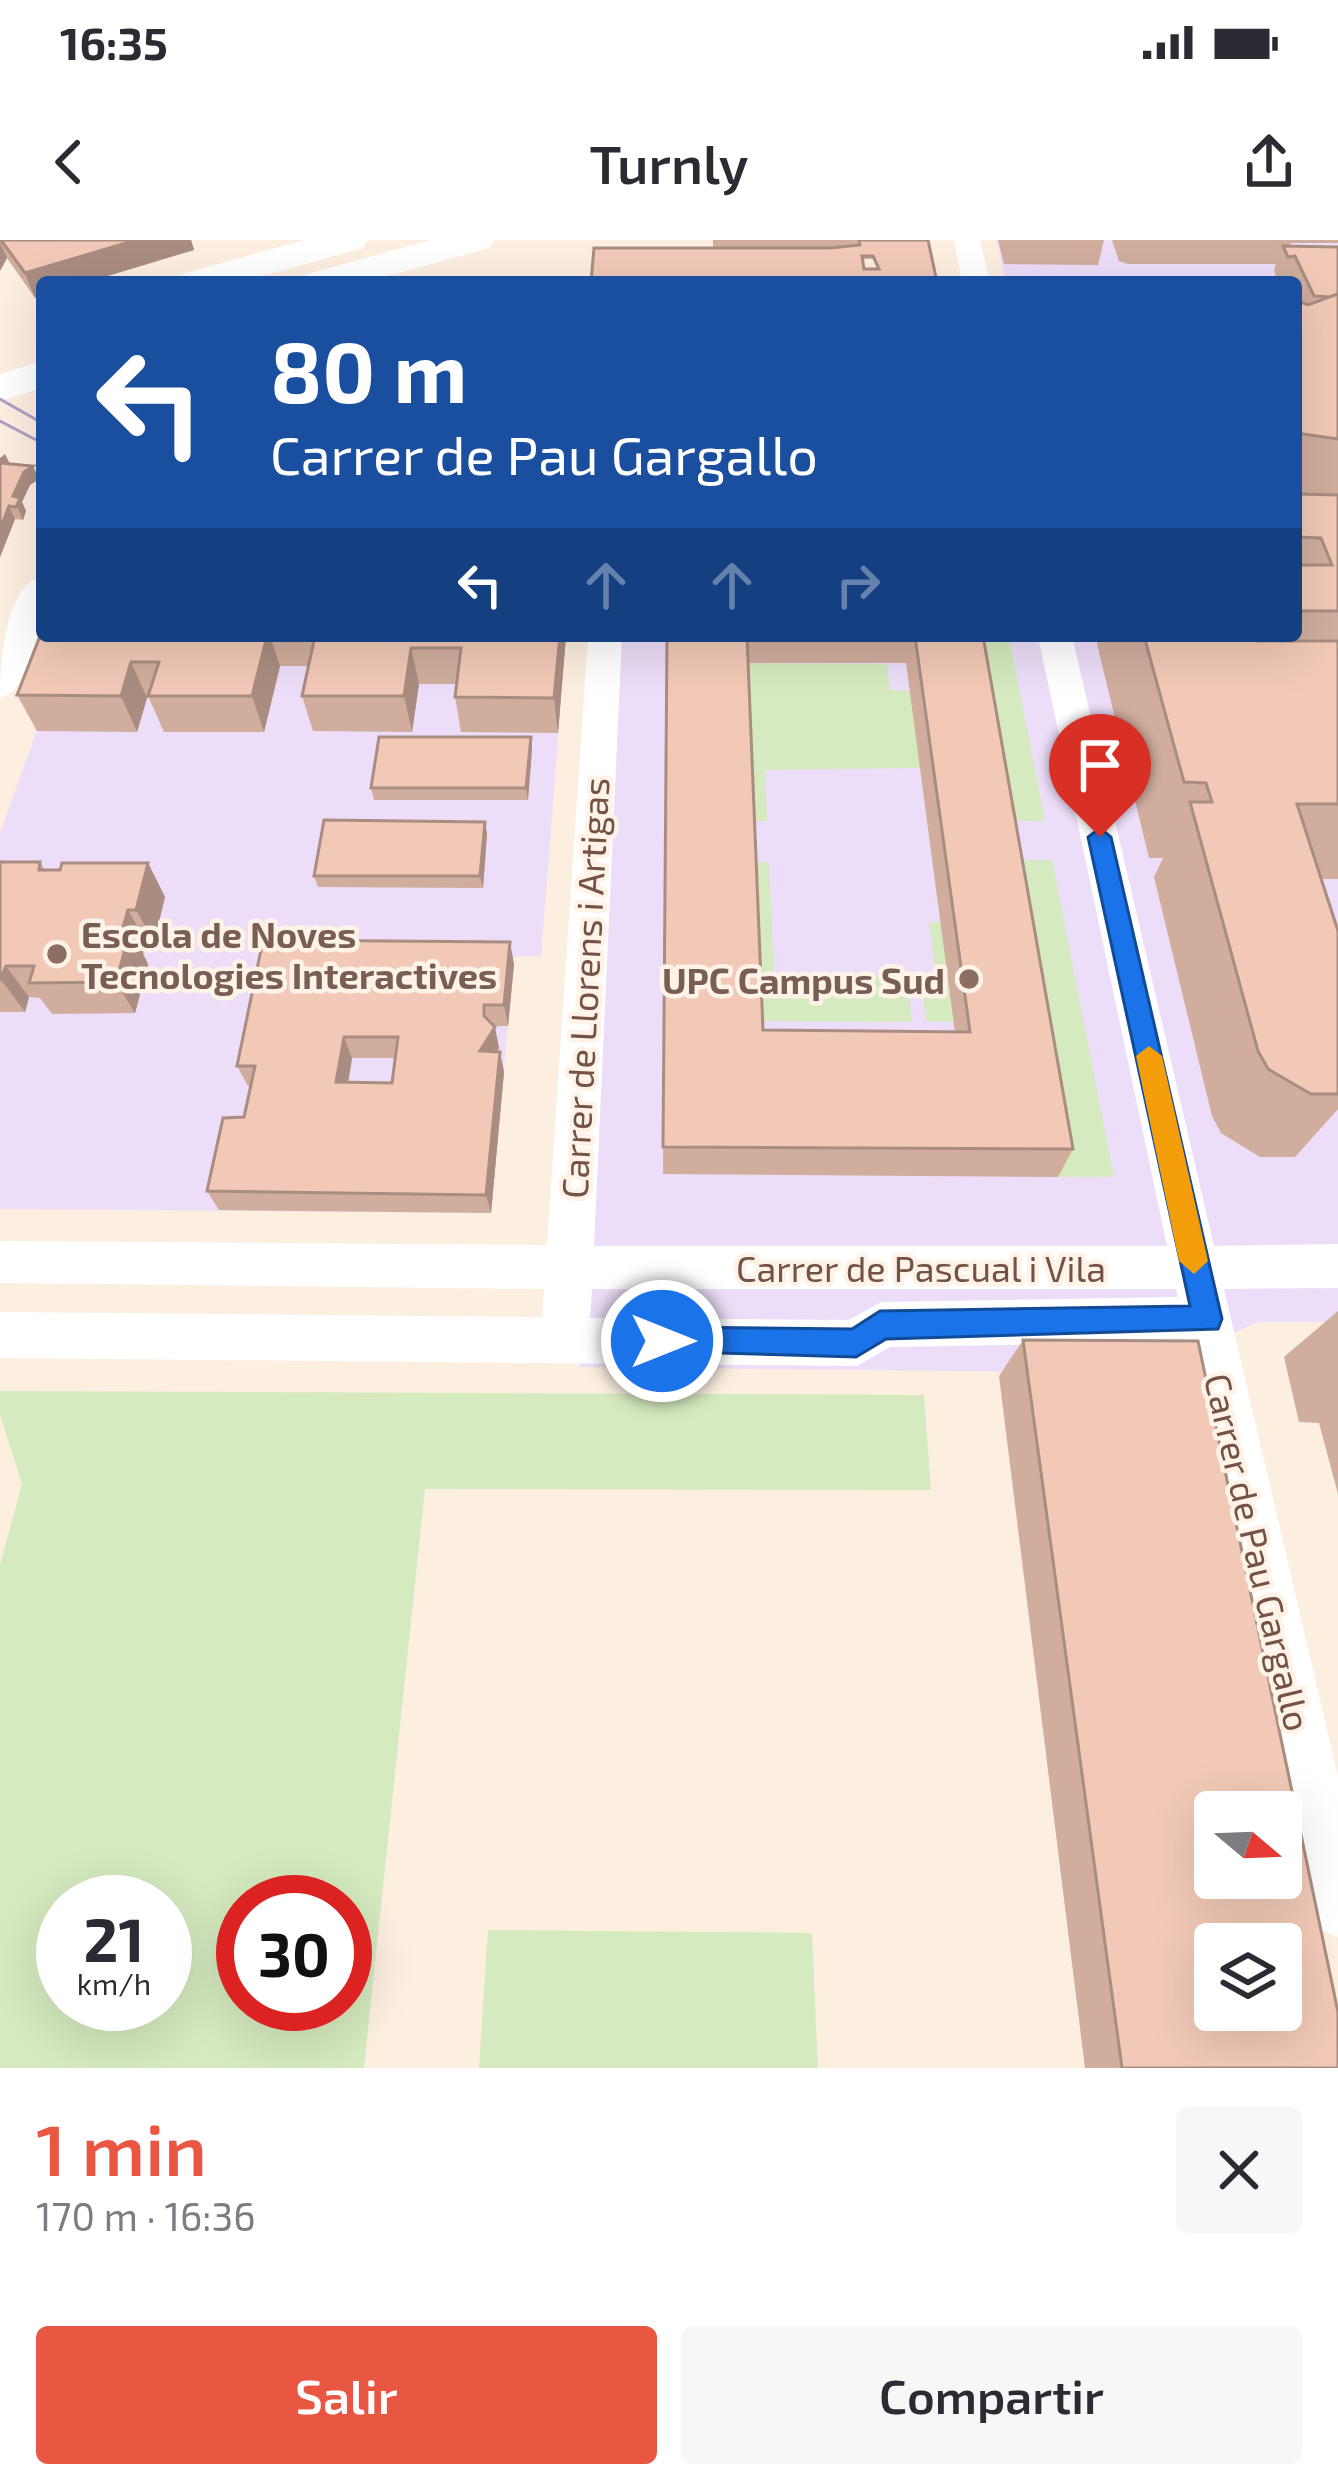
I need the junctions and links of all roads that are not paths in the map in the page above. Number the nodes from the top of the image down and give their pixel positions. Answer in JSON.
{"nodes":[{"id":1,"x":349,"y":240,"type":"edge"},
{"id":2,"x":475,"y":240,"type":"edge"},
{"id":3,"x":967,"y":240,"type":"edge"},
{"id":4,"x":218,"y":276,"type":"edge"},
{"id":5,"x":343,"y":276,"type":"edge"},
{"id":6,"x":975,"y":276,"type":"edge"},
{"id":7,"x":36,"y":335,"type":"edge"},
{"id":8,"x":0,"y":347,"type":"edge"},
{"id":9,"x":36,"y":376,"type":"edge"},
{"id":10,"x":0,"y":388,"type":"edge"},
{"id":11,"x":36,"y":601,"type":"edge"},
{"id":12,"x":605,"y":642,"type":"edge"},
{"id":13,"x":1056,"y":642,"type":"edge"},
{"id":14,"x":0,"y":686,"type":"edge"},
{"id":15,"x":0,"y":1262,"type":"edge"},
{"id":16,"x":568,"y":1264,"type":"junction"},
{"id":17,"x":1195,"y":1266,"type":"junction"},
{"id":18,"x":1338,"y":1266,"type":"edge"},
{"id":19,"x":870,"y":1270,"type":"junction"},
{"id":20,"x":1208,"y":1319,"type":"junction"},
{"id":21,"x":880,"y":1325,"type":"junction"},
{"id":22,"x":0,"y":1335,"type":"edge"},
{"id":23,"x":565,"y":1340,"type":"junction"},
{"id":24,"x":1338,"y":1906,"type":"edge"}],
"edges":[{"from":1,"to":4,"type":"street"},
{"from":2,"to":5,"type":"street"},
{"from":3,"to":6,"type":"street"},
{"from":7,"to":8,"type":"street"},
{"from":9,"to":10,"type":"street"},
{"from":11,"to":14,"type":"street"},
{"from":12,"to":16,"type":"street","name":"Carrer de Llorens i Artigas"},
{"from":13,"to":17,"type":"street","name":"Carrer de Pau Gargallo"},
{"from":15,"to":16,"type":"street","name":"Carrer de Pascual i Vila"},
{"from":16,"to":19,"type":"street","name":"Carrer de Pascual i Vila"},
{"from":16,"to":23,"type":"street","name":"Carrer de Llorens i Artigas"},
{"from":17,"to":18,"type":"street","name":"Carrer de Pascual i Vila"},
{"from":17,"to":19,"type":"street","name":"Carrer de Pascual i Vila"},
{"from":17,"to":20,"type":"street","name":"Carrer de Pau Gargallo"},
{"from":19,"to":21,"type":"street"},
{"from":20,"to":21,"type":"street","name":"Carrer de Pascual i Vila"},
{"from":20,"to":24,"type":"street","name":"Carrer de Pau Gargallo"},
{"from":21,"to":23,"type":"street","name":"Carrer de Pascual i Vila"},
{"from":22,"to":23,"type":"street","name":"Carrer de Pascual i Vila"}]}
